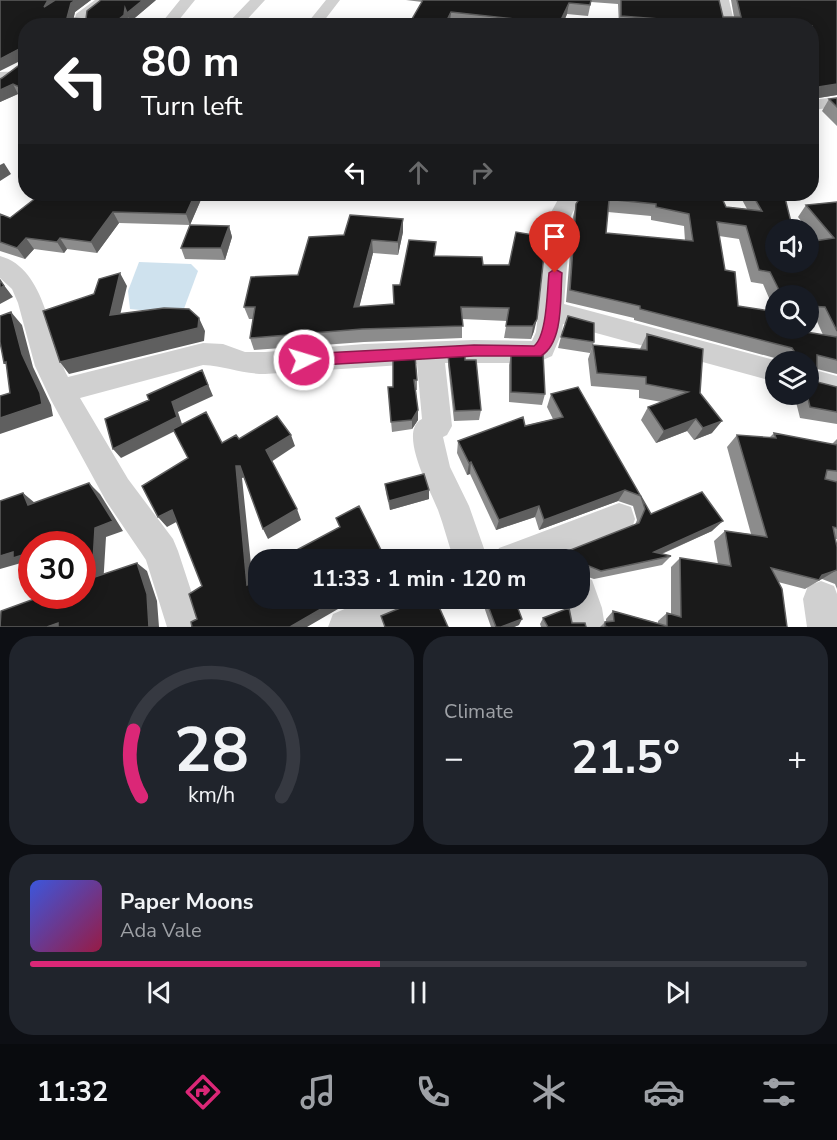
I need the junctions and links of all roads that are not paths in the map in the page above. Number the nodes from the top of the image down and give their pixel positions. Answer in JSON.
{"nodes":[{"id":1,"x":104,"y":0,"type":"edge"},
{"id":2,"x":188,"y":0,"type":"edge"},
{"id":3,"x":258,"y":0,"type":"edge"},
{"id":4,"x":333,"y":0,"type":"edge"},
{"id":5,"x":722,"y":0,"type":"edge"},
{"id":6,"x":81,"y":18,"type":"edge"},
{"id":7,"x":173,"y":18,"type":"edge"},
{"id":8,"x":240,"y":18,"type":"edge"},
{"id":9,"x":318,"y":18,"type":"edge"},
{"id":10,"x":726,"y":18,"type":"edge"},
{"id":11,"x":837,"y":102,"type":"edge"},
{"id":12,"x":819,"y":104,"type":"edge"},
{"id":13,"x":568,"y":201,"type":"edge"},
{"id":14,"x":0,"y":264,"type":"edge"},
{"id":15,"x":552,"y":312,"type":"junction"},
{"id":16,"x":430,"y":353,"type":"junction"},
{"id":17,"x":765,"y":368,"type":"edge"},
{"id":18,"x":819,"y":383,"type":"edge"},
{"id":19,"x":837,"y":388,"type":"edge"},
{"id":20,"x":61,"y":391,"type":"junction"},
{"id":21,"x":619,"y":519,"type":"dead end"},
{"id":22,"x":467,"y":549,"type":"edge"},
{"id":23,"x":566,"y":549,"type":"edge"},
{"id":24,"x":388,"y":609,"type":"edge"},
{"id":25,"x":584,"y":609,"type":"edge"},
{"id":26,"x":185,"y":627,"type":"edge"},
{"id":27,"x":346,"y":627,"type":"edge"},
{"id":28,"x":587,"y":627,"type":"edge"}],
"edges":[{"from":1,"to":6,"type":"street"},
{"from":2,"to":7,"type":"street"},
{"from":3,"to":8,"type":"street"},
{"from":4,"to":9,"type":"street"},
{"from":5,"to":10,"type":"street"},
{"from":11,"to":12,"type":"street"},
{"from":13,"to":15,"type":"street"},
{"from":14,"to":20,"type":"street"},
{"from":15,"to":16,"type":"street"},
{"from":15,"to":17,"type":"street"},
{"from":16,"to":20,"type":"street"},
{"from":16,"to":22,"type":"street"},
{"from":18,"to":19,"type":"street"},
{"from":20,"to":26,"type":"street"},
{"from":21,"to":23,"type":"street"},
{"from":24,"to":27,"type":"street"},
{"from":25,"to":28,"type":"street"}]}
